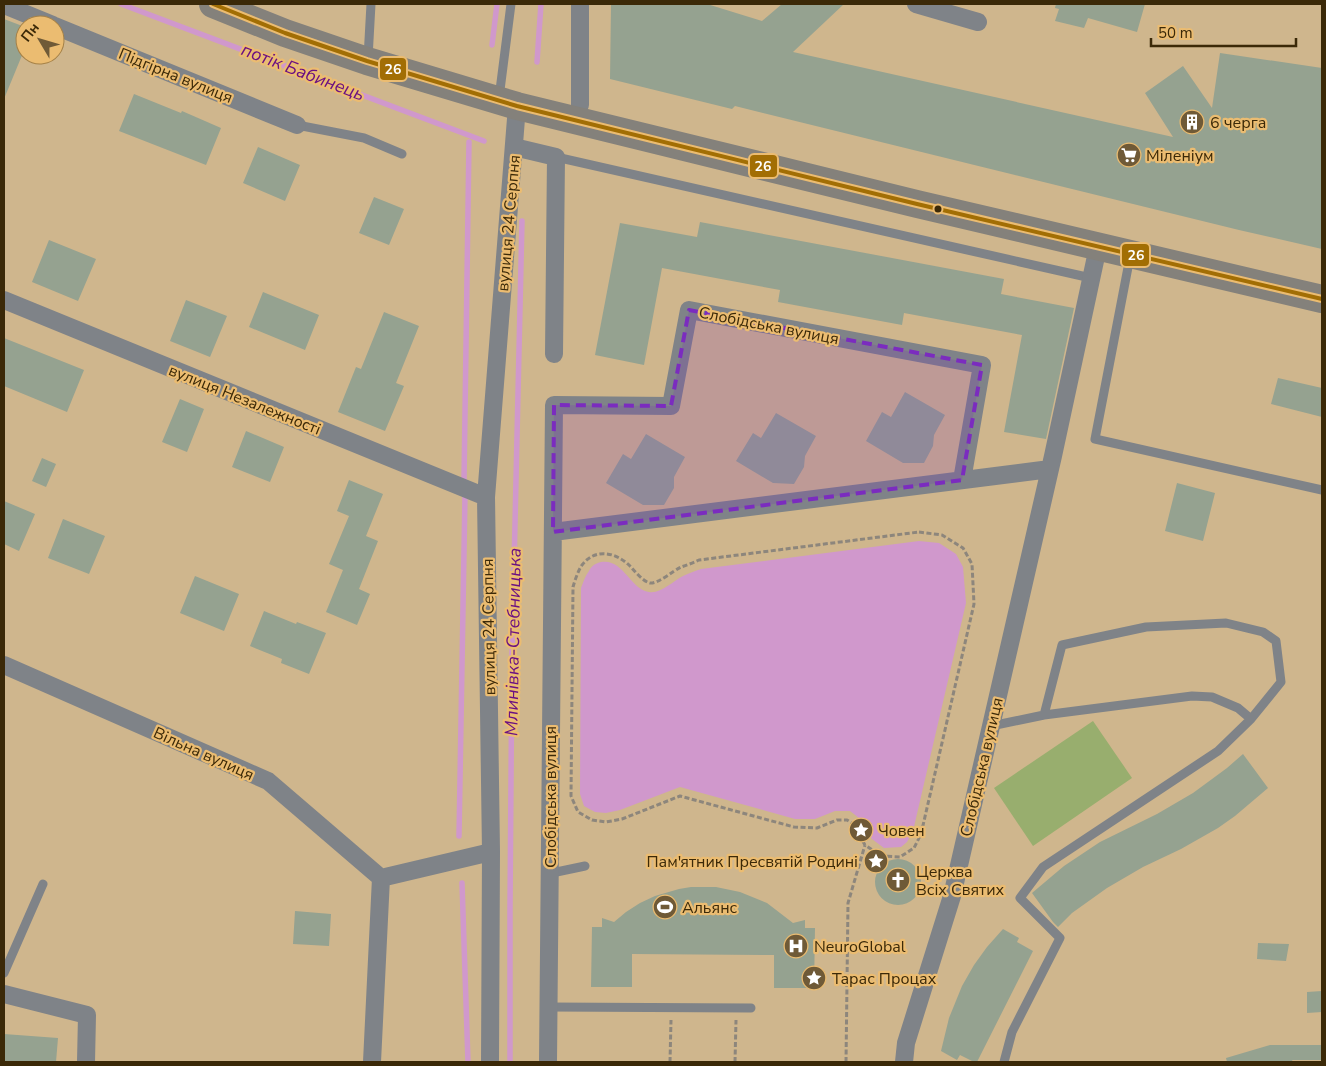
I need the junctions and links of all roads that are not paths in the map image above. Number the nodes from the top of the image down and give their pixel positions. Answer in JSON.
{"nodes":[{"id":1,"x":212,"y":4,"type":"edge"},
{"id":2,"x":371,"y":4,"type":"edge"},
{"id":3,"x":511,"y":4,"type":"edge"},
{"id":4,"x":580,"y":4,"type":"edge"},
{"id":5,"x":916,"y":4,"type":"edge"},
{"id":6,"x":4,"y":5,"type":"edge"},
{"id":7,"x":29,"y":15,"type":"edge"},
{"id":8,"x":978,"y":22,"type":"dead end"},
{"id":9,"x":65,"y":30,"type":"edge"},
{"id":10,"x":367,"y":61,"type":"junction"},
{"id":11,"x":508,"y":103,"type":"junction"},
{"id":12,"x":580,"y":105,"type":"dead end"},
{"id":13,"x":297,"y":125,"type":"joint"},
{"id":14,"x":514,"y":147,"type":"junction"},
{"id":15,"x":402,"y":154,"type":"dead end"},
{"id":16,"x":556,"y":157,"type":"junction"},
{"id":17,"x":1098,"y":246,"type":"junction"},
{"id":18,"x":1130,"y":254,"type":"junction"},
{"id":19,"x":1091,"y":278,"type":"junction"},
{"id":20,"x":1322,"y":299,"type":"edge"},
{"id":21,"x":4,"y":300,"type":"edge"},
{"id":22,"x":554,"y":354,"type":"dead end"},
{"id":23,"x":1050,"y":469,"type":"junction"},
{"id":24,"x":962,"y":480,"type":"junction"},
{"id":25,"x":1322,"y":490,"type":"edge"},
{"id":26,"x":486,"y":497,"type":"junction"},
{"id":27,"x":553,"y":532,"type":"junction"},
{"id":28,"x":4,"y":665,"type":"edge"},
{"id":29,"x":1044,"y":715,"type":"junction"},
{"id":30,"x":1251,"y":719,"type":"junction"},
{"id":31,"x":991,"y":726,"type":"junction"},
{"id":32,"x":491,"y":852,"type":"junction"},
{"id":33,"x":585,"y":866,"type":"dead end"},
{"id":34,"x":548,"y":873,"type":"junction"},
{"id":35,"x":381,"y":878,"type":"junction"},
{"id":36,"x":43,"y":884,"type":"dead end"},
{"id":37,"x":4,"y":973,"type":"edge"},
{"id":38,"x":4,"y":994,"type":"edge"},
{"id":39,"x":548,"y":1007,"type":"junction"},
{"id":40,"x":751,"y":1008,"type":"dead end"},
{"id":41,"x":86,"y":1062,"type":"edge"},
{"id":42,"x":372,"y":1062,"type":"edge"},
{"id":43,"x":490,"y":1062,"type":"edge"},
{"id":44,"x":548,"y":1062,"type":"edge"},
{"id":45,"x":904,"y":1062,"type":"edge"},
{"id":46,"x":1004,"y":1062,"type":"edge"}],
"edges":[{"from":1,"to":10,"type":"main road"},
{"from":2,"to":10,"type":"lane"},
{"from":3,"to":11,"type":"lane"},
{"from":4,"to":12,"type":"street"},
{"from":5,"to":8,"type":"street"},
{"from":6,"to":7,"type":"street","name":"Підгірна вулиця"},
{"from":9,"to":13,"type":"street","name":"Підгірна вулиця"},
{"from":10,"to":11,"type":"main road"},
{"from":11,"to":14,"type":"street","name":"вулиця 24 Серпня"},
{"from":11,"to":17,"type":"main road"},
{"from":13,"to":15,"type":"lane"},
{"from":14,"to":16,"type":"street"},
{"from":14,"to":26,"type":"street","name":"вулиця 24 Серпня"},
{"from":16,"to":19,"type":"lane"},
{"from":16,"to":22,"type":"street"},
{"from":17,"to":18,"type":"main road"},
{"from":17,"to":19,"type":"street","name":"Слобідська вулиця"},
{"from":18,"to":20,"type":"main road"},
{"from":18,"to":25,"type":"lane"},
{"from":19,"to":23,"type":"street","name":"Слобідська вулиця"},
{"from":21,"to":26,"type":"street","name":"вулиця Незалежності"},
{"from":23,"to":24,"type":"street"},
{"from":23,"to":31,"type":"street","name":"Слобідська вулиця"},
{"from":24,"to":27,"type":"street"},
{"from":24,"to":27,"type":"street","name":"Слобідська вулиця"},
{"from":26,"to":32,"type":"street","name":"вулиця 24 Серпня"},
{"from":27,"to":34,"type":"street","name":"Слобідська вулиця"},
{"from":28,"to":35,"type":"street","name":"Вільна вулиця"},
{"from":29,"to":30,"type":"lane"},
{"from":29,"to":30,"type":"lane"},
{"from":29,"to":31,"type":"lane"},
{"from":30,"to":46,"type":"lane"},
{"from":31,"to":45,"type":"street","name":"Слобідська вулиця"},
{"from":32,"to":35,"type":"street"},
{"from":32,"to":43,"type":"street","name":"вулиця 24 Серпня"},
{"from":33,"to":34,"type":"lane"},
{"from":34,"to":39,"type":"street","name":"Слобідська вулиця"},
{"from":35,"to":42,"type":"street"},
{"from":36,"to":37,"type":"lane"},
{"from":38,"to":41,"type":"street"},
{"from":39,"to":40,"type":"lane"},
{"from":39,"to":44,"type":"street","name":"Слобідська вулиця"}]}
